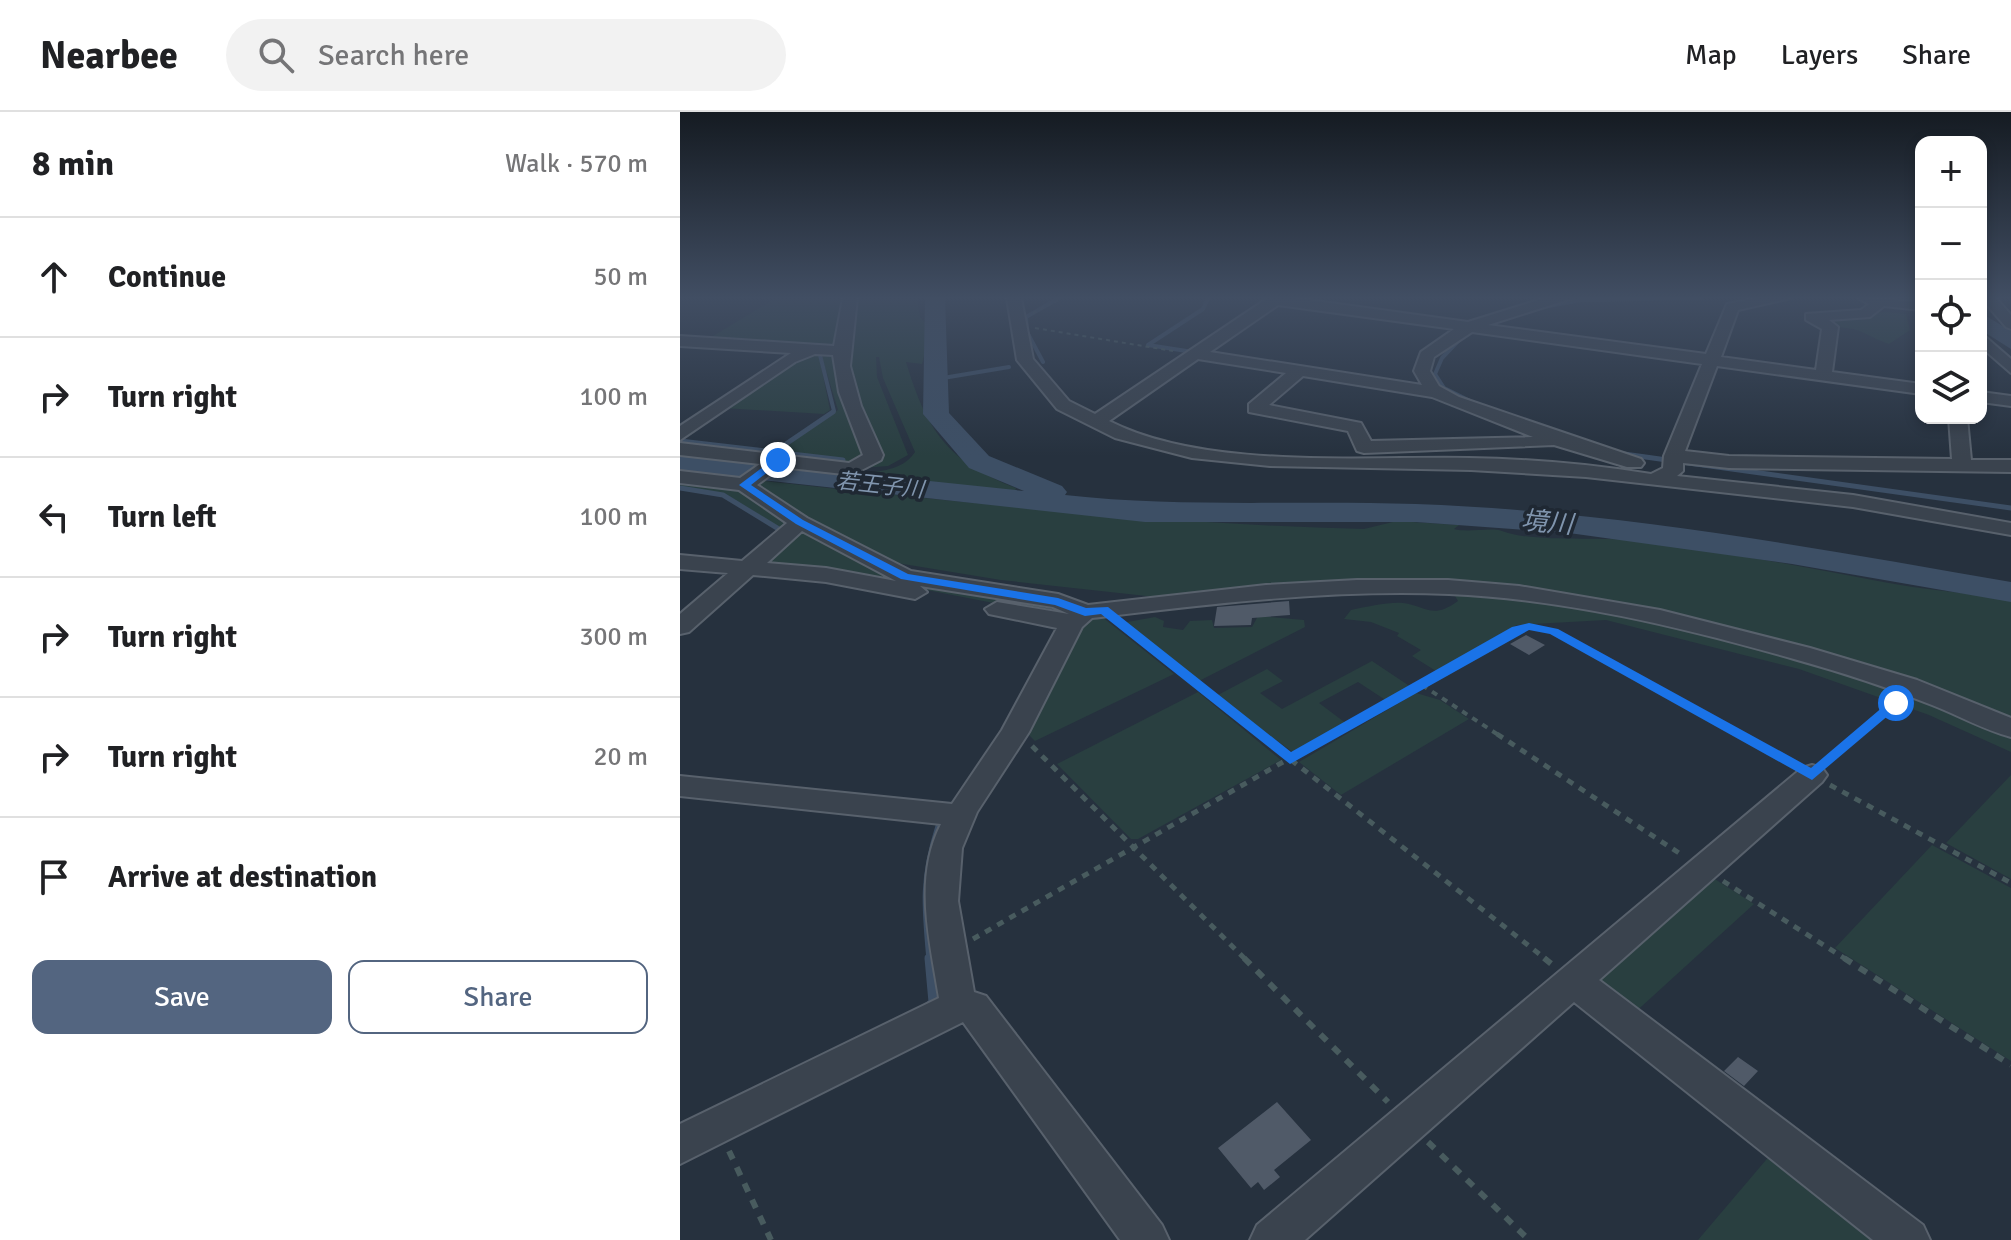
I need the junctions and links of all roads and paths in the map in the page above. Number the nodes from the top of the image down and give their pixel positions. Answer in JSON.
{"nodes":[{"id":1,"x":809,"y":351,"type":"edge"},
{"id":2,"x":830,"y":351,"type":"edge"},
{"id":3,"x":841,"y":351,"type":"joint"},
{"id":4,"x":1021,"y":351,"type":"edge"},
{"id":5,"x":1174,"y":351,"type":"edge"},
{"id":6,"x":1200,"y":351,"type":"edge"},
{"id":7,"x":1434,"y":351,"type":"edge"},
{"id":8,"x":1637,"y":351,"type":"edge"},
{"id":9,"x":1716,"y":351,"type":"edge"},
{"id":10,"x":1829,"y":351,"type":"edge"},
{"id":11,"x":1994,"y":351,"type":"edge"},
{"id":12,"x":1195,"y":354,"type":"junction"},
{"id":13,"x":1712,"y":361,"type":"junction"},
{"id":14,"x":2011,"y":368,"type":"edge"},
{"id":15,"x":1299,"y":371,"type":"junction"},
{"id":16,"x":1823,"y":375,"type":"junction"},
{"id":17,"x":1915,"y":388,"type":"edge"},
{"id":18,"x":1436,"y":392,"type":"junction"},
{"id":19,"x":1987,"y":398,"type":"edge"},
{"id":20,"x":2011,"y":401,"type":"edge"},
{"id":21,"x":1094,"y":423,"type":"junction"},
{"id":22,"x":1958,"y":424,"type":"edge"},
{"id":23,"x":680,"y":434,"type":"edge"},
{"id":24,"x":1558,"y":441,"type":"junction"},
{"id":25,"x":680,"y":449,"type":"edge"},
{"id":26,"x":778,"y":460,"type":"junction"},
{"id":27,"x":2011,"y":466,"type":"edge"},
{"id":28,"x":1962,"y":468,"type":"junction"},
{"id":29,"x":1667,"y":469,"type":"junction"},
{"id":30,"x":680,"y":477,"type":"edge"},
{"id":31,"x":747,"y":483,"type":"junction"},
{"id":32,"x":800,"y":522,"type":"junction"},
{"id":33,"x":2011,"y":529,"type":"edge"},
{"id":34,"x":874,"y":561,"type":"junction"},
{"id":35,"x":680,"y":562,"type":"edge"},
{"id":36,"x":746,"y":567,"type":"junction"},
{"id":37,"x":1169,"y":602,"type":"junction"},
{"id":38,"x":1087,"y":615,"type":"junction"},
{"id":39,"x":680,"y":627,"type":"edge"},
{"id":40,"x":1896,"y":703,"type":"dead end"},
{"id":41,"x":2011,"y":728,"type":"edge"},
{"id":42,"x":1016,"y":731,"type":"junction"},
{"id":43,"x":1290,"y":759,"type":"junction"},
{"id":44,"x":1812,"y":775,"type":"junction"},
{"id":45,"x":680,"y":786,"type":"edge"},
{"id":46,"x":962,"y":816,"type":"junction"},
{"id":47,"x":1132,"y":849,"type":"junction"},
{"id":48,"x":2011,"y":883,"type":"edge"},
{"id":49,"x":947,"y":954,"type":"junction"},
{"id":50,"x":1575,"y":982,"type":"junction"},
{"id":51,"x":958,"y":1006,"type":"junction"},
{"id":52,"x":1409,"y":1123,"type":"junction"},
{"id":53,"x":718,"y":1127,"type":"junction"},
{"id":54,"x":680,"y":1145,"type":"edge"},
{"id":55,"x":771,"y":1240,"type":"edge"},
{"id":56,"x":1147,"y":1240,"type":"edge"},
{"id":57,"x":1272,"y":1240,"type":"edge"},
{"id":58,"x":1529,"y":1240,"type":"edge"},
{"id":59,"x":1908,"y":1240,"type":"edge"}],
"edges":[{"from":1,"to":23,"type":"street"},
{"from":2,"to":3,"type":"street"},
{"from":3,"to":26,"type":"street"},
{"from":4,"to":21,"type":"street"},
{"from":5,"to":12,"type":"path"},
{"from":6,"to":12,"type":"street"},
{"from":7,"to":18,"type":"street"},
{"from":8,"to":13,"type":"street"},
{"from":9,"to":13,"type":"street"},
{"from":10,"to":16,"type":"street"},
{"from":11,"to":14,"type":"street"},
{"from":12,"to":15,"type":"street"},
{"from":12,"to":21,"type":"street"},
{"from":13,"to":16,"type":"street"},
{"from":13,"to":29,"type":"street"},
{"from":15,"to":18,"type":"street"},
{"from":15,"to":24,"type":"street"},
{"from":16,"to":17,"type":"street"},
{"from":18,"to":24,"type":"street"},
{"from":19,"to":20,"type":"street"},
{"from":21,"to":29,"type":"street"},
{"from":22,"to":28,"type":"street"},
{"from":24,"to":29,"type":"street"},
{"from":25,"to":26,"type":"street"},
{"from":26,"to":31,"type":"street"},
{"from":27,"to":28,"type":"street"},
{"from":28,"to":29,"type":"street"},
{"from":29,"to":33,"type":"street"},
{"from":30,"to":31,"type":"street"},
{"from":31,"to":32,"type":"street"},
{"from":32,"to":34,"type":"street"},
{"from":32,"to":36,"type":"street"},
{"from":34,"to":37,"type":"street"},
{"from":34,"to":38,"type":"street"},
{"from":35,"to":36,"type":"street"},
{"from":36,"to":38,"type":"street"},
{"from":36,"to":39,"type":"street"},
{"from":37,"to":38,"type":"street"},
{"from":37,"to":41,"type":"street"},
{"from":38,"to":42,"type":"street"},
{"from":38,"to":43,"type":"path"},
{"from":40,"to":44,"type":"path"},
{"from":42,"to":46,"type":"street"},
{"from":42,"to":47,"type":"path"},
{"from":43,"to":44,"type":"path"},
{"from":43,"to":47,"type":"path"},
{"from":43,"to":50,"type":"path"},
{"from":44,"to":48,"type":"path"},
{"from":44,"to":50,"type":"street"},
{"from":45,"to":46,"type":"street"},
{"from":46,"to":49,"type":"street"},
{"from":47,"to":49,"type":"path"},
{"from":47,"to":52,"type":"path"},
{"from":49,"to":51,"type":"street"},
{"from":50,"to":52,"type":"street"},
{"from":50,"to":59,"type":"street"},
{"from":51,"to":53,"type":"street"},
{"from":51,"to":56,"type":"street"},
{"from":52,"to":57,"type":"street"},
{"from":52,"to":58,"type":"path"},
{"from":53,"to":54,"type":"street"},
{"from":53,"to":55,"type":"path"}]}
